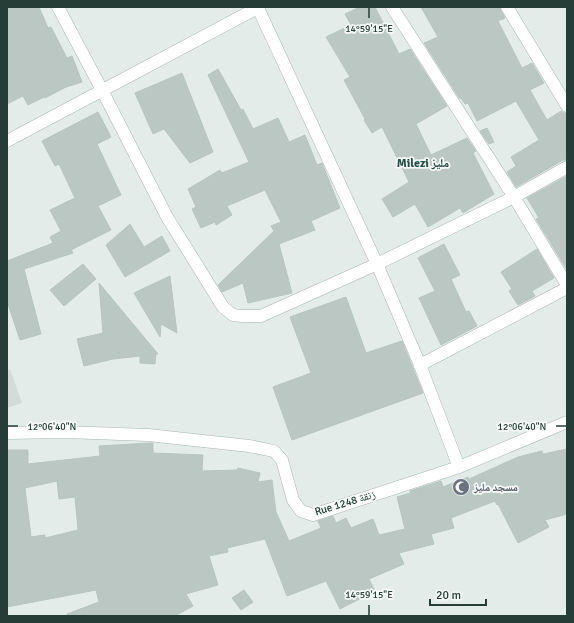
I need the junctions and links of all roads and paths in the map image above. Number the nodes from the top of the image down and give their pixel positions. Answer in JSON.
{"nodes":[{"id":1,"x":58,"y":7,"type":"edge"},
{"id":2,"x":258,"y":7,"type":"edge"},
{"id":3,"x":392,"y":7,"type":"edge"},
{"id":4,"x":507,"y":7,"type":"edge"},
{"id":5,"x":102,"y":90,"type":"junction"},
{"id":6,"x":567,"y":106,"type":"edge"},
{"id":7,"x":7,"y":141,"type":"edge"},
{"id":8,"x":567,"y":167,"type":"edge"},
{"id":9,"x":514,"y":197,"type":"junction"},
{"id":10,"x":377,"y":264,"type":"junction"},
{"id":11,"x":567,"y":286,"type":"edge"},
{"id":12,"x":420,"y":365,"type":"junction"},
{"id":13,"x":567,"y":422,"type":"edge"},
{"id":14,"x":7,"y":433,"type":"edge"},
{"id":15,"x":459,"y":467,"type":"junction"}],
"edges":[{"from":1,"to":5,"type":"street"},
{"from":2,"to":5,"type":"street"},
{"from":2,"to":10,"type":"street"},
{"from":3,"to":9,"type":"street"},
{"from":4,"to":6,"type":"street"},
{"from":5,"to":7,"type":"street"},
{"from":5,"to":10,"type":"street"},
{"from":8,"to":9,"type":"street"},
{"from":9,"to":10,"type":"street"},
{"from":9,"to":11,"type":"street"},
{"from":10,"to":12,"type":"street"},
{"from":11,"to":12,"type":"street"},
{"from":12,"to":15,"type":"street"},
{"from":13,"to":15,"type":"street","name":"Rue 1248 زنقة"},
{"from":14,"to":15,"type":"street","name":"Rue 1248 زنقة"}]}
